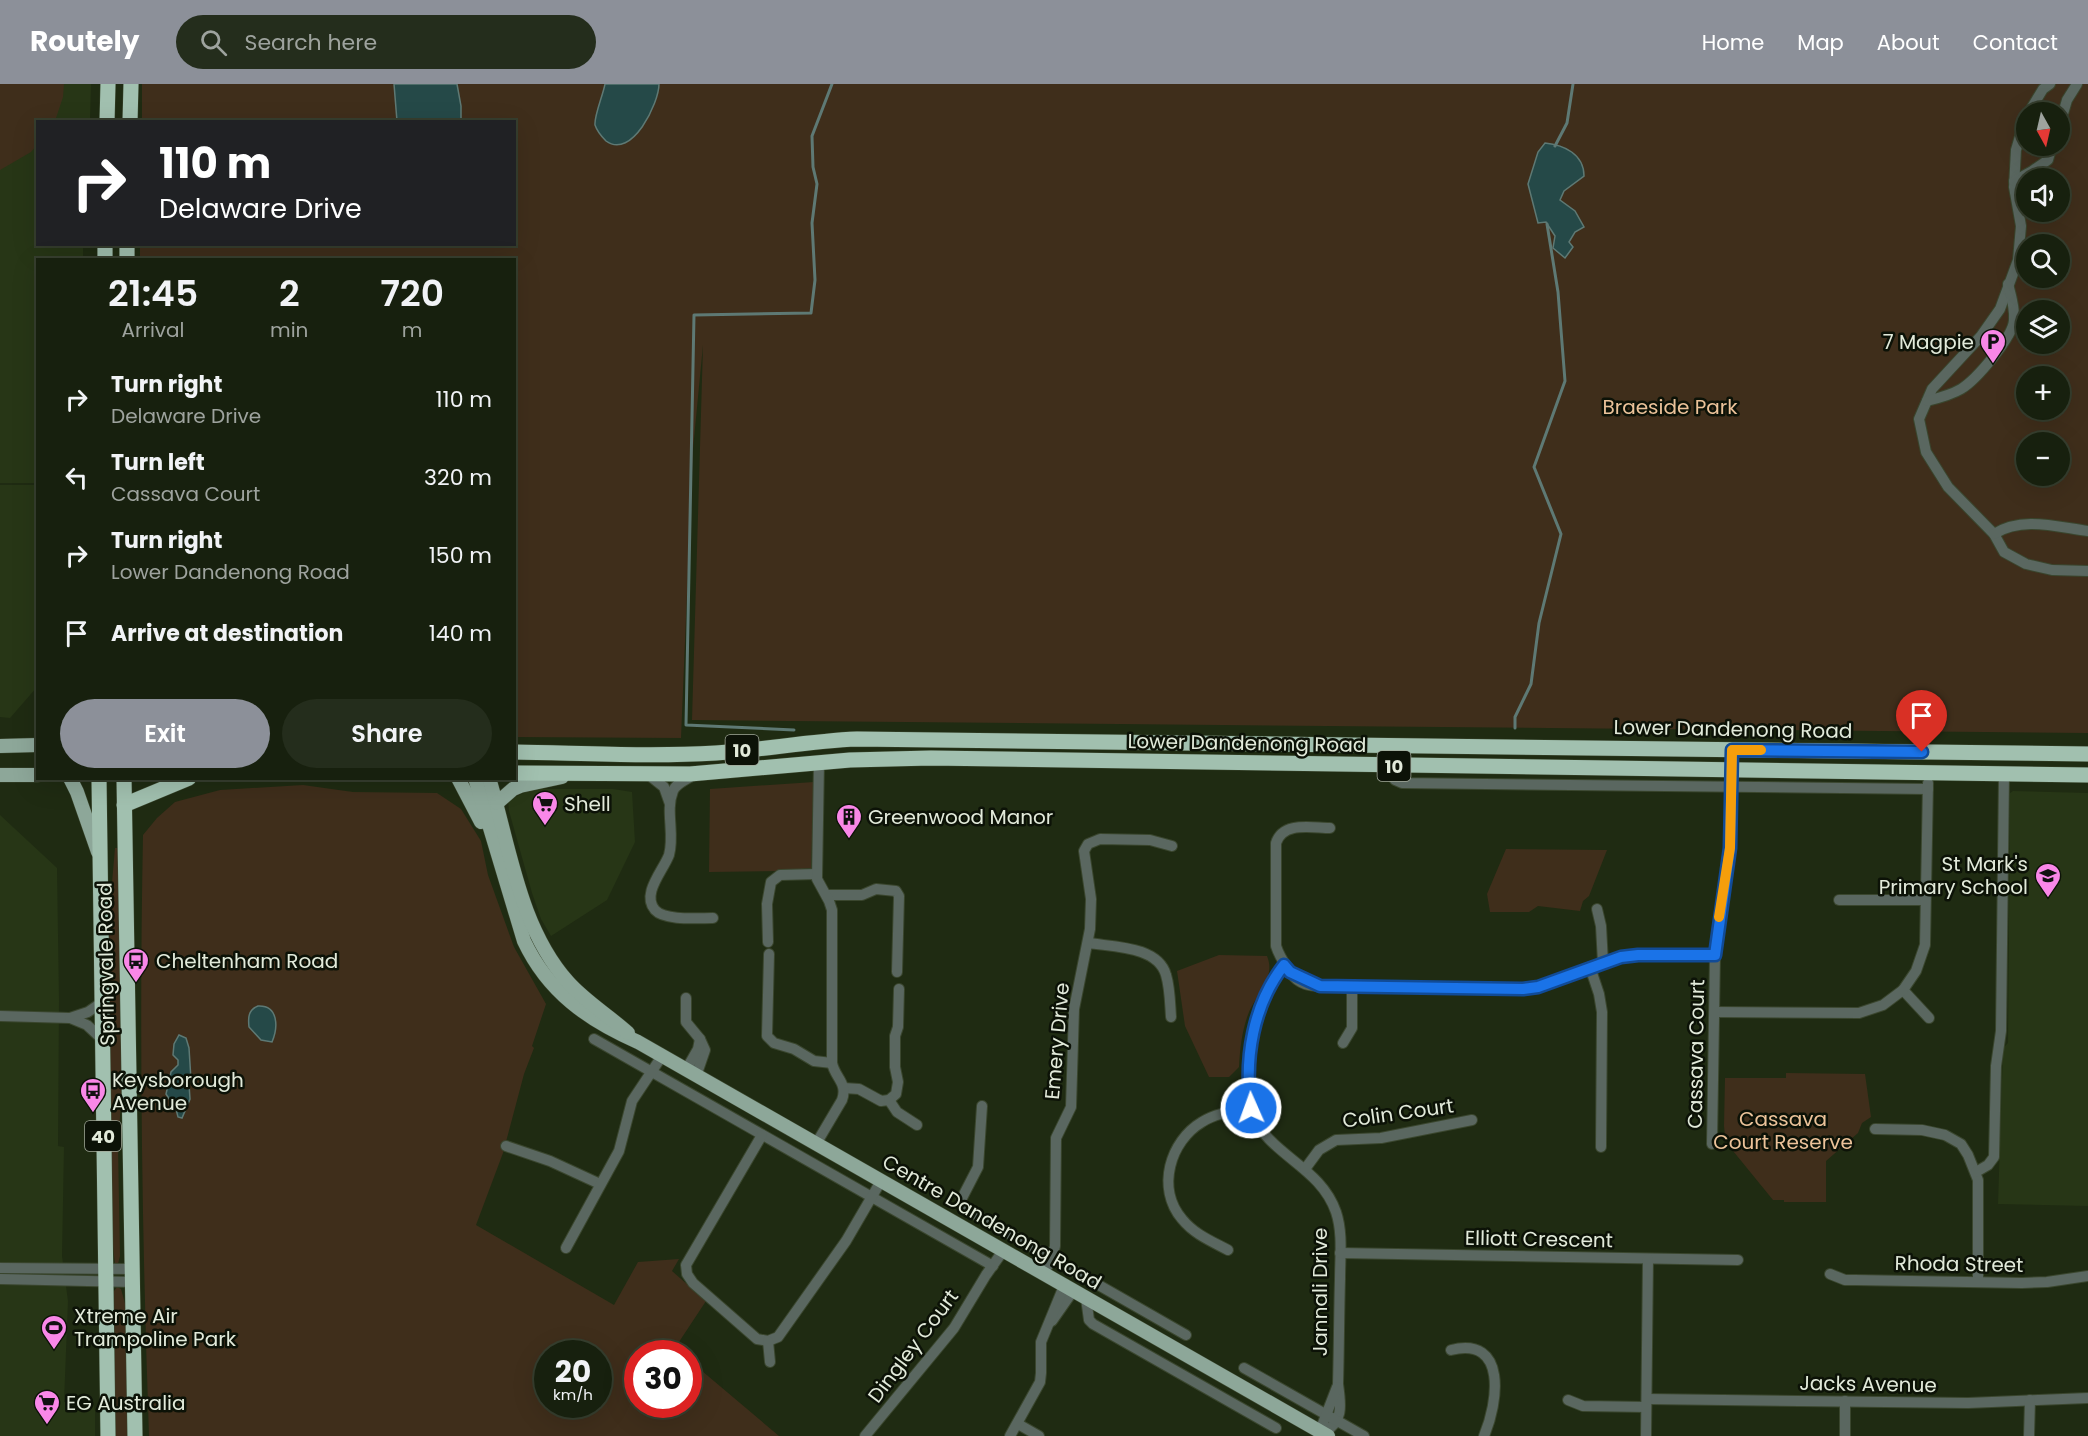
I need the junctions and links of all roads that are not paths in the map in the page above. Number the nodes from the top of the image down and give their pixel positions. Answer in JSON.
{"nodes":[{"id":1,"x":108,"y":84,"type":"edge"},
{"id":2,"x":131,"y":84,"type":"edge"},
{"id":3,"x":2050,"y":84,"type":"edge"},
{"id":4,"x":2077,"y":84,"type":"edge"},
{"id":5,"x":2035,"y":102,"type":"edge"},
{"id":6,"x":2066,"y":102,"type":"edge"},
{"id":7,"x":107,"y":120,"type":"edge"},
{"id":8,"x":130,"y":120,"type":"edge"},
{"id":9,"x":2016,"y":150,"type":"edge"},
{"id":10,"x":2049,"y":156,"type":"edge"},
{"id":11,"x":2014,"y":181,"type":"junction"},
{"id":12,"x":2008,"y":283,"type":"junction"},
{"id":13,"x":1927,"y":401,"type":"junction"},
{"id":14,"x":2088,"y":531,"type":"edge"},
{"id":15,"x":1994,"y":534,"type":"junction"},
{"id":16,"x":2088,"y":571,"type":"edge"},
{"id":17,"x":36,"y":745,"type":"edge"},
{"id":18,"x":0,"y":746,"type":"edge"},
{"id":19,"x":1732,"y":750,"type":"junction"},
{"id":20,"x":516,"y":752,"type":"edge"},
{"id":21,"x":2088,"y":754,"type":"edge"},
{"id":22,"x":819,"y":762,"type":"junction"},
{"id":23,"x":1386,"y":766,"type":"junction"},
{"id":24,"x":1732,"y":770,"type":"junction"},
{"id":25,"x":516,"y":773,"type":"edge"},
{"id":26,"x":1928,"y":773,"type":"junction"},
{"id":27,"x":573,"y":774,"type":"junction"},
{"id":28,"x":696,"y":774,"type":"junction"},
{"id":29,"x":2004,"y":774,"type":"junction"},
{"id":30,"x":0,"y":775,"type":"edge"},
{"id":31,"x":36,"y":775,"type":"edge"},
{"id":32,"x":649,"y":775,"type":"junction"},
{"id":33,"x":2088,"y":775,"type":"edge"},
{"id":34,"x":71,"y":780,"type":"edge"},
{"id":35,"x":99,"y":780,"type":"edge"},
{"id":36,"x":124,"y":780,"type":"edge"},
{"id":37,"x":184,"y":780,"type":"edge"},
{"id":38,"x":459,"y":780,"type":"edge"},
{"id":39,"x":476,"y":780,"type":"edge"},
{"id":40,"x":490,"y":780,"type":"edge"},
{"id":41,"x":1732,"y":787,"type":"junction"},
{"id":42,"x":1928,"y":789,"type":"junction"},
{"id":43,"x":497,"y":803,"type":"junction"},
{"id":44,"x":124,"y":805,"type":"junction"},
{"id":45,"x":670,"y":805,"type":"junction"},
{"id":46,"x":1330,"y":828,"type":"dead end"},
{"id":47,"x":494,"y":844,"type":"junction"},
{"id":48,"x":1172,"y":846,"type":"dead end"},
{"id":49,"x":99,"y":854,"type":"junction"},
{"id":50,"x":817,"y":874,"type":"junction"},
{"id":51,"x":826,"y":895,"type":"junction"},
{"id":52,"x":1839,"y":900,"type":"dead end"},
{"id":53,"x":1925,"y":900,"type":"junction"},
{"id":54,"x":1597,"y":909,"type":"dead end"},
{"id":55,"x":713,"y":918,"type":"dead end"},
{"id":56,"x":1089,"y":942,"type":"junction"},
{"id":57,"x":1715,"y":955,"type":"junction"},
{"id":58,"x":1603,"y":963,"type":"junction"},
{"id":59,"x":1590,"y":967,"type":"junction"},
{"id":60,"x":1287,"y":968,"type":"junction"},
{"id":61,"x":897,"y":972,"type":"dead end"},
{"id":62,"x":1352,"y":987,"type":"junction"},
{"id":63,"x":899,"y":989,"type":"dead end"},
{"id":64,"x":1903,"y":990,"type":"junction"},
{"id":65,"x":686,"y":998,"type":"dead end"},
{"id":66,"x":101,"y":1003,"type":"junction"},
{"id":67,"x":1715,"y":1012,"type":"junction"},
{"id":68,"x":0,"y":1016,"type":"edge"},
{"id":69,"x":1171,"y":1017,"type":"dead end"},
{"id":70,"x":70,"y":1018,"type":"junction"},
{"id":71,"x":1929,"y":1018,"type":"dead end"},
{"id":72,"x":102,"y":1039,"type":"junction"},
{"id":73,"x":594,"y":1039,"type":"dead end"},
{"id":74,"x":638,"y":1042,"type":"junction"},
{"id":75,"x":1344,"y":1043,"type":"dead end"},
{"id":76,"x":662,"y":1056,"type":"junction"},
{"id":77,"x":832,"y":1063,"type":"junction"},
{"id":78,"x":651,"y":1071,"type":"junction"},
{"id":79,"x":691,"y":1073,"type":"junction"},
{"id":80,"x":844,"y":1088,"type":"junction"},
{"id":81,"x":889,"y":1100,"type":"junction"},
{"id":82,"x":982,"y":1106,"type":"dead end"},
{"id":83,"x":1251,"y":1108,"type":"junction"},
{"id":84,"x":1472,"y":1120,"type":"dead end"},
{"id":85,"x":917,"y":1125,"type":"dead end"},
{"id":86,"x":1875,"y":1129,"type":"dead end"},
{"id":87,"x":762,"y":1135,"type":"junction"},
{"id":88,"x":1712,"y":1143,"type":"dead end"},
{"id":89,"x":816,"y":1144,"type":"junction"},
{"id":90,"x":506,"y":1146,"type":"dead end"},
{"id":91,"x":1601,"y":1147,"type":"dead end"},
{"id":92,"x":1305,"y":1169,"type":"junction"},
{"id":93,"x":1976,"y":1172,"type":"junction"},
{"id":94,"x":881,"y":1181,"type":"junction"},
{"id":95,"x":600,"y":1184,"type":"junction"},
{"id":96,"x":871,"y":1197,"type":"junction"},
{"id":97,"x":566,"y":1248,"type":"dead end"},
{"id":98,"x":998,"y":1248,"type":"junction"},
{"id":99,"x":1228,"y":1250,"type":"dead end"},
{"id":100,"x":1340,"y":1253,"type":"junction"},
{"id":101,"x":1052,"y":1258,"type":"junction"},
{"id":102,"x":1648,"y":1259,"type":"junction"},
{"id":103,"x":1738,"y":1260,"type":"dead end"},
{"id":104,"x":990,"y":1264,"type":"junction"},
{"id":105,"x":0,"y":1268,"type":"edge"},
{"id":106,"x":1043,"y":1274,"type":"junction"},
{"id":107,"x":1830,"y":1274,"type":"dead end"},
{"id":108,"x":106,"y":1275,"type":"junction"},
{"id":109,"x":132,"y":1276,"type":"junction"},
{"id":110,"x":2088,"y":1276,"type":"edge"},
{"id":111,"x":0,"y":1279,"type":"edge"},
{"id":112,"x":1978,"y":1282,"type":"junction"},
{"id":113,"x":1074,"y":1292,"type":"junction"},
{"id":114,"x":1186,"y":1335,"type":"dead end"},
{"id":115,"x":768,"y":1341,"type":"junction"},
{"id":116,"x":1451,"y":1350,"type":"dead end"},
{"id":117,"x":770,"y":1362,"type":"dead end"},
{"id":118,"x":1244,"y":1368,"type":"dead end"},
{"id":119,"x":2088,"y":1398,"type":"edge"},
{"id":120,"x":1568,"y":1400,"type":"dead end"},
{"id":121,"x":1845,"y":1401,"type":"junction"},
{"id":122,"x":2030,"y":1401,"type":"junction"},
{"id":123,"x":1269,"y":1403,"type":"junction"},
{"id":124,"x":1647,"y":1403,"type":"junction"},
{"id":125,"x":1332,"y":1418,"type":"junction"},
{"id":126,"x":1260,"y":1419,"type":"junction"},
{"id":127,"x":1018,"y":1424,"type":"junction"},
{"id":128,"x":1276,"y":1428,"type":"dead end"},
{"id":129,"x":1325,"y":1434,"type":"edge"},
{"id":130,"x":108,"y":1436,"type":"edge"},
{"id":131,"x":135,"y":1436,"type":"edge"},
{"id":132,"x":865,"y":1436,"type":"edge"},
{"id":133,"x":1010,"y":1436,"type":"edge"},
{"id":134,"x":1039,"y":1436,"type":"edge"},
{"id":135,"x":1364,"y":1436,"type":"edge"},
{"id":136,"x":1484,"y":1436,"type":"edge"},
{"id":137,"x":1646,"y":1436,"type":"edge"},
{"id":138,"x":1845,"y":1436,"type":"edge"},
{"id":139,"x":2029,"y":1436,"type":"edge"}],
"edges":[{"from":1,"to":7,"type":"highway"},
{"from":2,"to":8,"type":"highway"},
{"from":3,"to":5,"type":"street"},
{"from":4,"to":6,"type":"street"},
{"from":9,"to":11,"type":"street"},
{"from":10,"to":11,"type":"street"},
{"from":11,"to":12,"type":"street"},
{"from":12,"to":13,"type":"street"},
{"from":12,"to":13,"type":"street"},
{"from":13,"to":15,"type":"street"},
{"from":14,"to":15,"type":"street"},
{"from":15,"to":16,"type":"street"},
{"from":17,"to":18,"type":"main road"},
{"from":19,"to":20,"type":"highway","name":"Lower Dandenong Road","number":"10"},
{"from":19,"to":21,"type":"highway","name":"Lower Dandenong Road","number":"10"},
{"from":19,"to":24,"type":"street","name":"Cassava Court"},
{"from":22,"to":23,"type":"highway","name":"Lower Dandenong Road","number":"10"},
{"from":22,"to":28,"type":"highway","name":"Lower Dandenong Road","number":"10"},
{"from":22,"to":50,"type":"street"},
{"from":23,"to":24,"type":"highway","name":"Lower Dandenong Road","number":"10"},
{"from":23,"to":41,"type":"street"},
{"from":24,"to":26,"type":"highway","name":"Lower Dandenong Road","number":"10"},
{"from":24,"to":41,"type":"street","name":"Cassava Court"},
{"from":25,"to":27,"type":"highway","name":"Lower Dandenong Road","number":"10"},
{"from":26,"to":29,"type":"highway","name":"Lower Dandenong Road","number":"10"},
{"from":26,"to":42,"type":"street"},
{"from":27,"to":32,"type":"highway","name":"Lower Dandenong Road","number":"10"},
{"from":27,"to":43,"type":"main road"},
{"from":28,"to":32,"type":"highway","name":"Lower Dandenong Road","number":"10"},
{"from":28,"to":45,"type":"street"},
{"from":29,"to":33,"type":"highway","name":"Lower Dandenong Road","number":"10"},
{"from":29,"to":93,"type":"street"},
{"from":30,"to":31,"type":"main road"},
{"from":32,"to":45,"type":"street"},
{"from":34,"to":49,"type":"main road"},
{"from":35,"to":49,"type":"highway","name":"Springvale Road","number":"40"},
{"from":36,"to":44,"type":"highway","name":"Springvale Road","number":"40"},
{"from":37,"to":44,"type":"highway"},
{"from":38,"to":47,"type":"main road"},
{"from":39,"to":47,"type":"main road","name":"Centre Dandenong Road"},
{"from":40,"to":43,"type":"main road","name":"Centre Dandenong Road"},
{"from":41,"to":42,"type":"street"},
{"from":41,"to":57,"type":"street","name":"Cassava Court"},
{"from":42,"to":53,"type":"street"},
{"from":43,"to":74,"type":"main road","name":"Centre Dandenong Road"},
{"from":44,"to":109,"type":"highway","name":"Springvale Road","number":"40"},
{"from":45,"to":55,"type":"street"},
{"from":46,"to":60,"type":"street"},
{"from":47,"to":74,"type":"main road","name":"Centre Dandenong Road"},
{"from":48,"to":56,"type":"street","name":"Emery Drive"},
{"from":49,"to":66,"type":"highway","name":"Springvale Road","number":"40"},
{"from":50,"to":51,"type":"street"},
{"from":50,"to":77,"type":"street"},
{"from":51,"to":61,"type":"street"},
{"from":51,"to":77,"type":"street"},
{"from":52,"to":53,"type":"street"},
{"from":53,"to":64,"type":"street"},
{"from":54,"to":58,"type":"street"},
{"from":56,"to":69,"type":"street"},
{"from":56,"to":101,"type":"street","name":"Emery Drive"},
{"from":57,"to":58,"type":"street"},
{"from":57,"to":67,"type":"street","name":"Cassava Court"},
{"from":58,"to":59,"type":"street"},
{"from":59,"to":62,"type":"street"},
{"from":59,"to":91,"type":"street"},
{"from":60,"to":62,"type":"street"},
{"from":60,"to":83,"type":"street","name":"Jannali Drive"},
{"from":62,"to":75,"type":"street"},
{"from":63,"to":81,"type":"street"},
{"from":64,"to":67,"type":"street"},
{"from":64,"to":71,"type":"street"},
{"from":65,"to":79,"type":"street"},
{"from":66,"to":70,"type":"street"},
{"from":66,"to":72,"type":"highway","name":"Springvale Road","number":"40"},
{"from":67,"to":88,"type":"street","name":"Cassava Court"},
{"from":68,"to":70,"type":"street"},
{"from":70,"to":72,"type":"street"},
{"from":72,"to":108,"type":"highway","name":"Springvale Road","number":"40"},
{"from":73,"to":78,"type":"street","name":"Centre Dandenong Road"},
{"from":74,"to":76,"type":"main road","name":"Centre Dandenong Road"},
{"from":76,"to":78,"type":"street"},
{"from":76,"to":79,"type":"main road","name":"Centre Dandenong Road"},
{"from":77,"to":80,"type":"street"},
{"from":78,"to":87,"type":"street","name":"Centre Dandenong Road"},
{"from":78,"to":95,"type":"street"},
{"from":79,"to":89,"type":"main road","name":"Centre Dandenong Road"},
{"from":80,"to":81,"type":"street"},
{"from":80,"to":89,"type":"street"},
{"from":81,"to":85,"type":"street"},
{"from":82,"to":101,"type":"street","name":"Centre Dandenong Road"},
{"from":83,"to":92,"type":"street","name":"Jannali Drive"},
{"from":83,"to":99,"type":"street"},
{"from":84,"to":92,"type":"street","name":"Colin Court"},
{"from":86,"to":93,"type":"street"},
{"from":87,"to":96,"type":"street","name":"Centre Dandenong Road"},
{"from":87,"to":115,"type":"street"},
{"from":89,"to":94,"type":"main road","name":"Centre Dandenong Road"},
{"from":90,"to":95,"type":"street"},
{"from":92,"to":100,"type":"street","name":"Jannali Drive"},
{"from":93,"to":112,"type":"street"},
{"from":94,"to":96,"type":"street"},
{"from":94,"to":98,"type":"main road","name":"Centre Dandenong Road"},
{"from":95,"to":97,"type":"street"},
{"from":96,"to":104,"type":"street","name":"Centre Dandenong Road"},
{"from":96,"to":115,"type":"street"},
{"from":98,"to":104,"type":"street","name":"Dingley Court"},
{"from":98,"to":106,"type":"main road","name":"Centre Dandenong Road"},
{"from":100,"to":102,"type":"street","name":"Elliott Crescent"},
{"from":100,"to":125,"type":"street","name":"Jannali Drive"},
{"from":101,"to":106,"type":"street","name":"Emery Drive"},
{"from":101,"to":114,"type":"street","name":"Centre Dandenong Road"},
{"from":102,"to":103,"type":"street","name":"Elliott Crescent"},
{"from":102,"to":124,"type":"street"},
{"from":104,"to":132,"type":"street","name":"Dingley Court"},
{"from":105,"to":108,"type":"street"},
{"from":106,"to":113,"type":"main road","name":"Centre Dandenong Road"},
{"from":107,"to":112,"type":"street","name":"Rhoda Street"},
{"from":108,"to":109,"type":"street"},
{"from":108,"to":111,"type":"street"},
{"from":108,"to":130,"type":"highway","name":"Springvale Road","number":"40"},
{"from":109,"to":131,"type":"highway","name":"Springvale Road","number":"40"},
{"from":110,"to":112,"type":"street","name":"Rhoda Street"},
{"from":113,"to":123,"type":"main road","name":"Centre Dandenong Road"},
{"from":113,"to":126,"type":"street"},
{"from":113,"to":127,"type":"street"},
{"from":115,"to":117,"type":"street"},
{"from":116,"to":136,"type":"street"},
{"from":118,"to":125,"type":"street"},
{"from":119,"to":122,"type":"street","name":"Jacks Avenue"},
{"from":120,"to":124,"type":"street","name":"Jacks Avenue"},
{"from":121,"to":122,"type":"street","name":"Jacks Avenue"},
{"from":121,"to":124,"type":"street","name":"Jacks Avenue"},
{"from":121,"to":138,"type":"street"},
{"from":122,"to":139,"type":"street"},
{"from":123,"to":126,"type":"street"},
{"from":123,"to":129,"type":"main road","name":"Centre Dandenong Road"},
{"from":124,"to":137,"type":"street"},
{"from":125,"to":129,"type":"street"},
{"from":125,"to":135,"type":"street"},
{"from":126,"to":128,"type":"street"},
{"from":127,"to":133,"type":"street"},
{"from":127,"to":134,"type":"street"}]}
